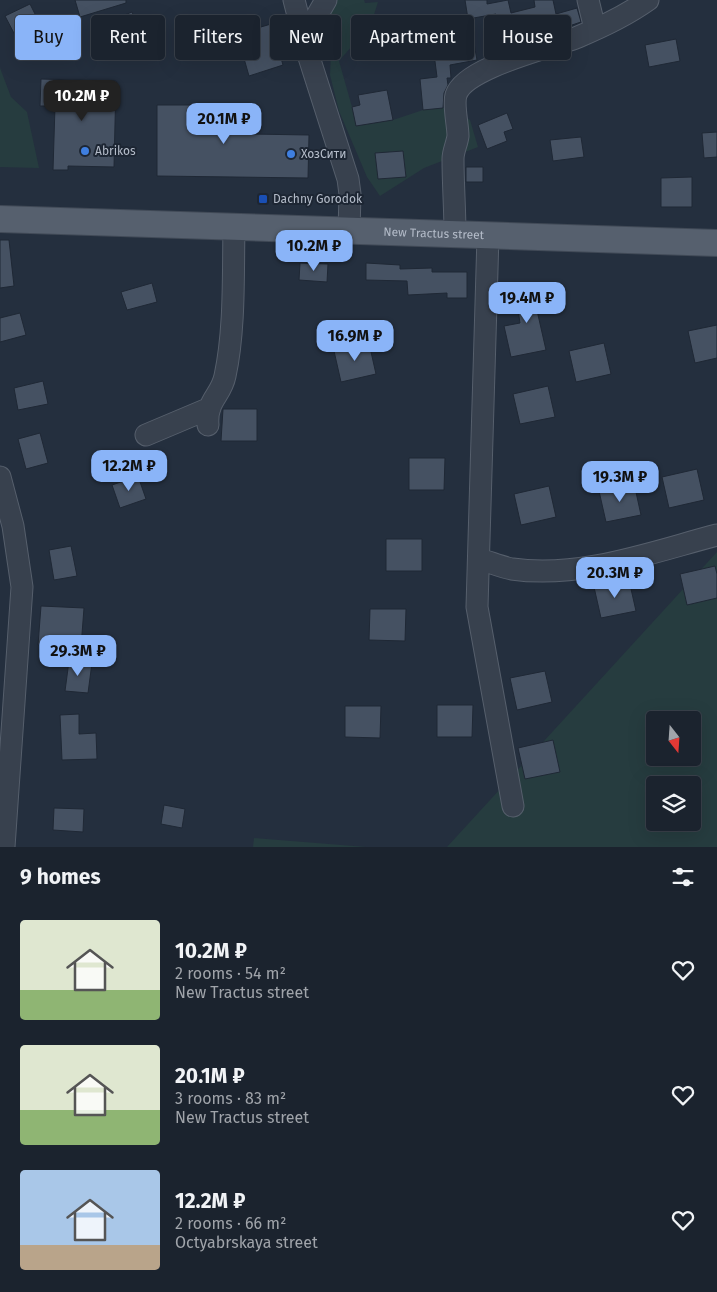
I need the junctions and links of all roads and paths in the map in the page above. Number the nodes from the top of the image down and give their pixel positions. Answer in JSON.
{"nodes":[{"id":1,"x":294,"y":0,"type":"edge"},
{"id":2,"x":326,"y":0,"type":"edge"},
{"id":3,"x":588,"y":0,"type":"edge"},
{"id":4,"x":648,"y":0,"type":"edge"},
{"id":5,"x":298,"y":15,"type":"edge"},
{"id":6,"x":317,"y":15,"type":"edge"},
{"id":7,"x":595,"y":29,"type":"junction"},
{"id":8,"x":310,"y":60,"type":"edge"},
{"id":9,"x":0,"y":219,"type":"edge"},
{"id":10,"x":234,"y":227,"type":"junction"},
{"id":11,"x":349,"y":231,"type":"junction"},
{"id":12,"x":455,"y":235,"type":"junction"},
{"id":13,"x":488,"y":236,"type":"junction"},
{"id":14,"x":717,"y":243,"type":"edge"},
{"id":15,"x":146,"y":435,"type":"dead end"},
{"id":16,"x":0,"y":478,"type":"edge"},
{"id":17,"x":717,"y":535,"type":"edge"},
{"id":18,"x":479,"y":559,"type":"junction"},
{"id":19,"x":513,"y":806,"type":"dead end"},
{"id":20,"x":4,"y":847,"type":"edge"}],
"edges":[{"from":1,"to":5,"type":"street"},
{"from":2,"to":6,"type":"street"},
{"from":3,"to":7,"type":"street"},
{"from":4,"to":7,"type":"street"},
{"from":7,"to":12,"type":"street"},
{"from":8,"to":11,"type":"street"},
{"from":9,"to":10,"type":"main road","name":"New Tractus street"},
{"from":10,"to":11,"type":"main road","name":"New Tractus street"},
{"from":10,"to":15,"type":"street"},
{"from":11,"to":12,"type":"main road","name":"New Tractus street"},
{"from":12,"to":13,"type":"main road","name":"New Tractus street"},
{"from":13,"to":14,"type":"main road","name":"New Tractus street"},
{"from":13,"to":18,"type":"street"},
{"from":16,"to":20,"type":"street"},
{"from":17,"to":18,"type":"street"},
{"from":18,"to":19,"type":"street"}]}
